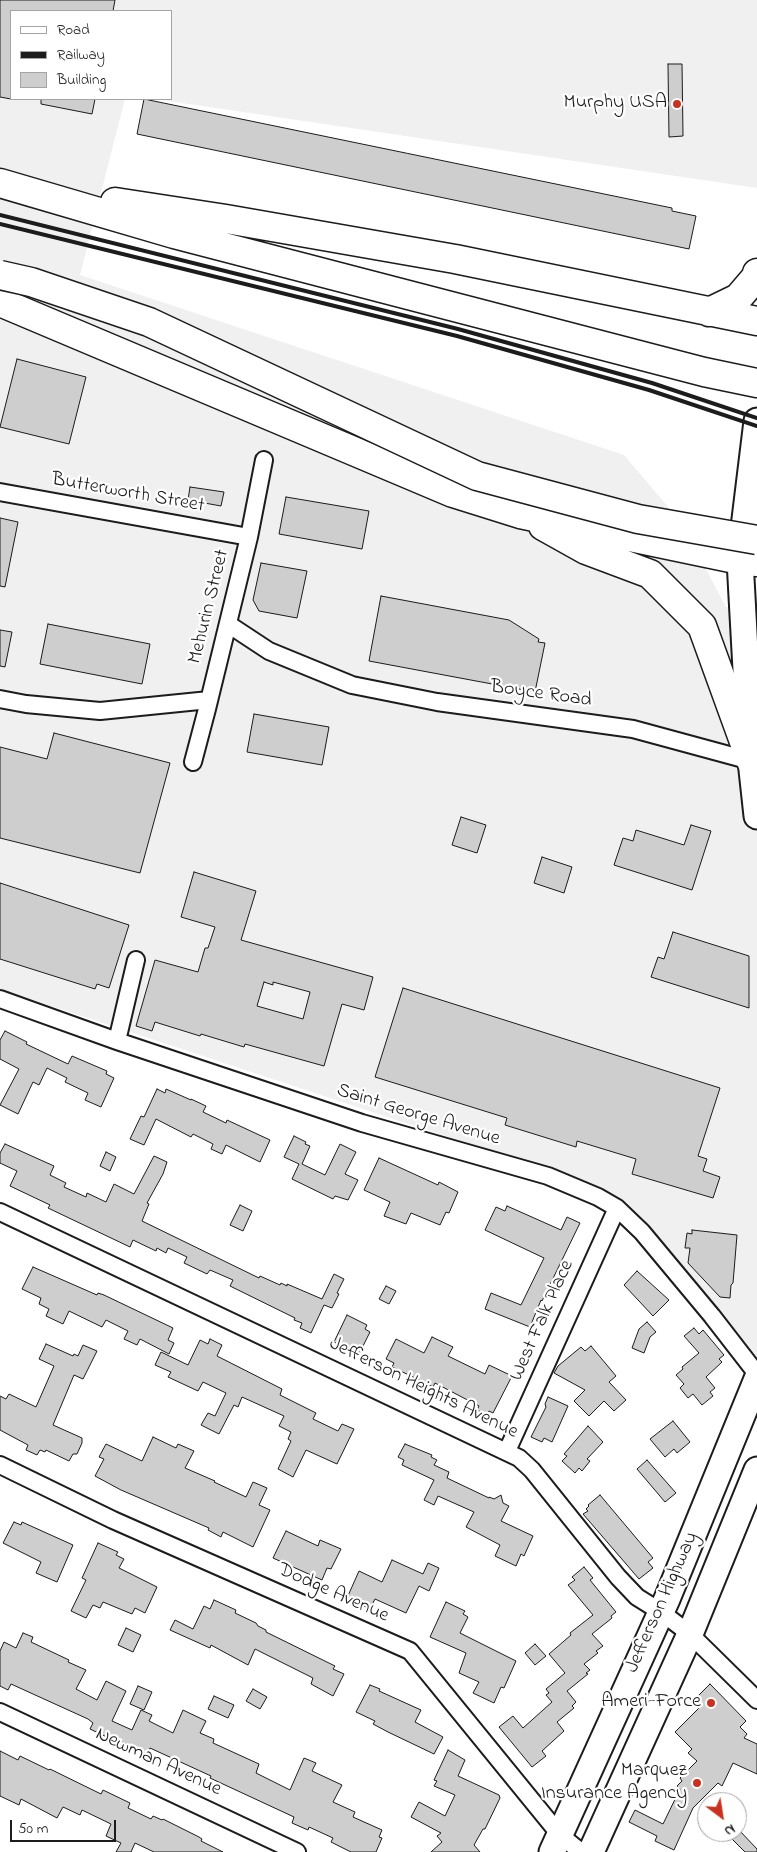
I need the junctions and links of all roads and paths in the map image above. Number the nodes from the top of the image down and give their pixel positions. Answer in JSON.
{"nodes":[{"id":1,"x":0,"y":184,"type":"edge"},
{"id":2,"x":757,"y":273,"type":"edge"},
{"id":3,"x":0,"y":275,"type":"edge"},
{"id":4,"x":0,"y":302,"type":"edge"},
{"id":5,"x":709,"y":312,"type":"junction"},
{"id":6,"x":757,"y":321,"type":"edge"},
{"id":7,"x":757,"y":383,"type":"edge"},
{"id":8,"x":757,"y":421,"type":"edge"},
{"id":9,"x":264,"y":460,"type":"dead end"},
{"id":10,"x":0,"y":492,"type":"edge"},
{"id":11,"x":520,"y":514,"type":"junction"},
{"id":12,"x":249,"y":537,"type":"junction"},
{"id":13,"x":751,"y":554,"type":"edge"},
{"id":14,"x":228,"y":624,"type":"junction"},
{"id":15,"x":0,"y":699,"type":"edge"},
{"id":16,"x":209,"y":700,"type":"junction"},
{"id":17,"x":751,"y":761,"type":"junction"},
{"id":18,"x":192,"y":762,"type":"dead end"},
{"id":19,"x":757,"y":816,"type":"edge"},
{"id":20,"x":136,"y":960,"type":"dead end"},
{"id":21,"x":0,"y":999,"type":"edge"},
{"id":22,"x":117,"y":1041,"type":"junction"},
{"id":23,"x":617,"y":1208,"type":"junction"},
{"id":24,"x":0,"y":1212,"type":"edge"},
{"id":25,"x":757,"y":1374,"type":"edge"},
{"id":26,"x":757,"y":1379,"type":"edge"},
{"id":27,"x":507,"y":1451,"type":"junction"},
{"id":28,"x":0,"y":1464,"type":"edge"},
{"id":29,"x":757,"y":1470,"type":"edge"},
{"id":30,"x":661,"y":1612,"type":"junction"},
{"id":31,"x":690,"y":1634,"type":"junction"},
{"id":32,"x":757,"y":1700,"type":"edge"},
{"id":33,"x":0,"y":1712,"type":"edge"},
{"id":34,"x":556,"y":1843,"type":"edge"},
{"id":35,"x":297,"y":1852,"type":"edge"},
{"id":36,"x":581,"y":1852,"type":"edge"},
{"id":37,"x":591,"y":1852,"type":"edge"}],
"edges":[{"from":1,"to":5,"type":"highway"},
{"from":1,"to":7,"type":"highway"},
{"from":2,"to":5,"type":"highway"},
{"from":3,"to":13,"type":"highway","bridge":true},
{"from":4,"to":11,"type":"highway"},
{"from":5,"to":6,"type":"highway"},
{"from":8,"to":13,"type":"main road"},
{"from":9,"to":12,"type":"street","name":"Mehurin Street"},
{"from":10,"to":12,"type":"street","name":"Butterworth Street"},
{"from":11,"to":13,"type":"highway"},
{"from":11,"to":17,"type":"highway"},
{"from":12,"to":14,"type":"street","name":"Mehurin Street"},
{"from":13,"to":17,"type":"main road"},
{"from":14,"to":16,"type":"street","name":"Mehurin Street"},
{"from":14,"to":17,"type":"street","name":"Boyce Road"},
{"from":15,"to":16,"type":"street"},
{"from":16,"to":18,"type":"street","name":"Mehurin Street"},
{"from":17,"to":19,"type":"main road"},
{"from":20,"to":22,"type":"street"},
{"from":21,"to":22,"type":"street","name":"Saint George Avenue"},
{"from":22,"to":23,"type":"street","name":"Saint George Avenue"},
{"from":23,"to":25,"type":"street","name":"Saint George Avenue"},
{"from":23,"to":27,"type":"street","name":"West Falk Place"},
{"from":24,"to":27,"type":"street","name":"Jefferson Heights Avenue"},
{"from":26,"to":30,"type":"main road","name":"Jefferson Highway"},
{"from":27,"to":30,"type":"street","name":"Jefferson Heights Avenue"},
{"from":28,"to":34,"type":"street","name":"Dodge Avenue"},
{"from":29,"to":31,"type":"main road","name":"Jefferson Highway"},
{"from":30,"to":31,"type":"street","name":"Jefferson Heights Avenue"},
{"from":30,"to":34,"type":"main road","name":"Jefferson Highway"},
{"from":31,"to":32,"type":"street","name":"Jefferson Heights Avenue"},
{"from":31,"to":37,"type":"main road","name":"Jefferson Highway"},
{"from":33,"to":35,"type":"street","name":"Newman Avenue"},
{"from":34,"to":36,"type":"street","name":"Dodge Avenue"}]}
